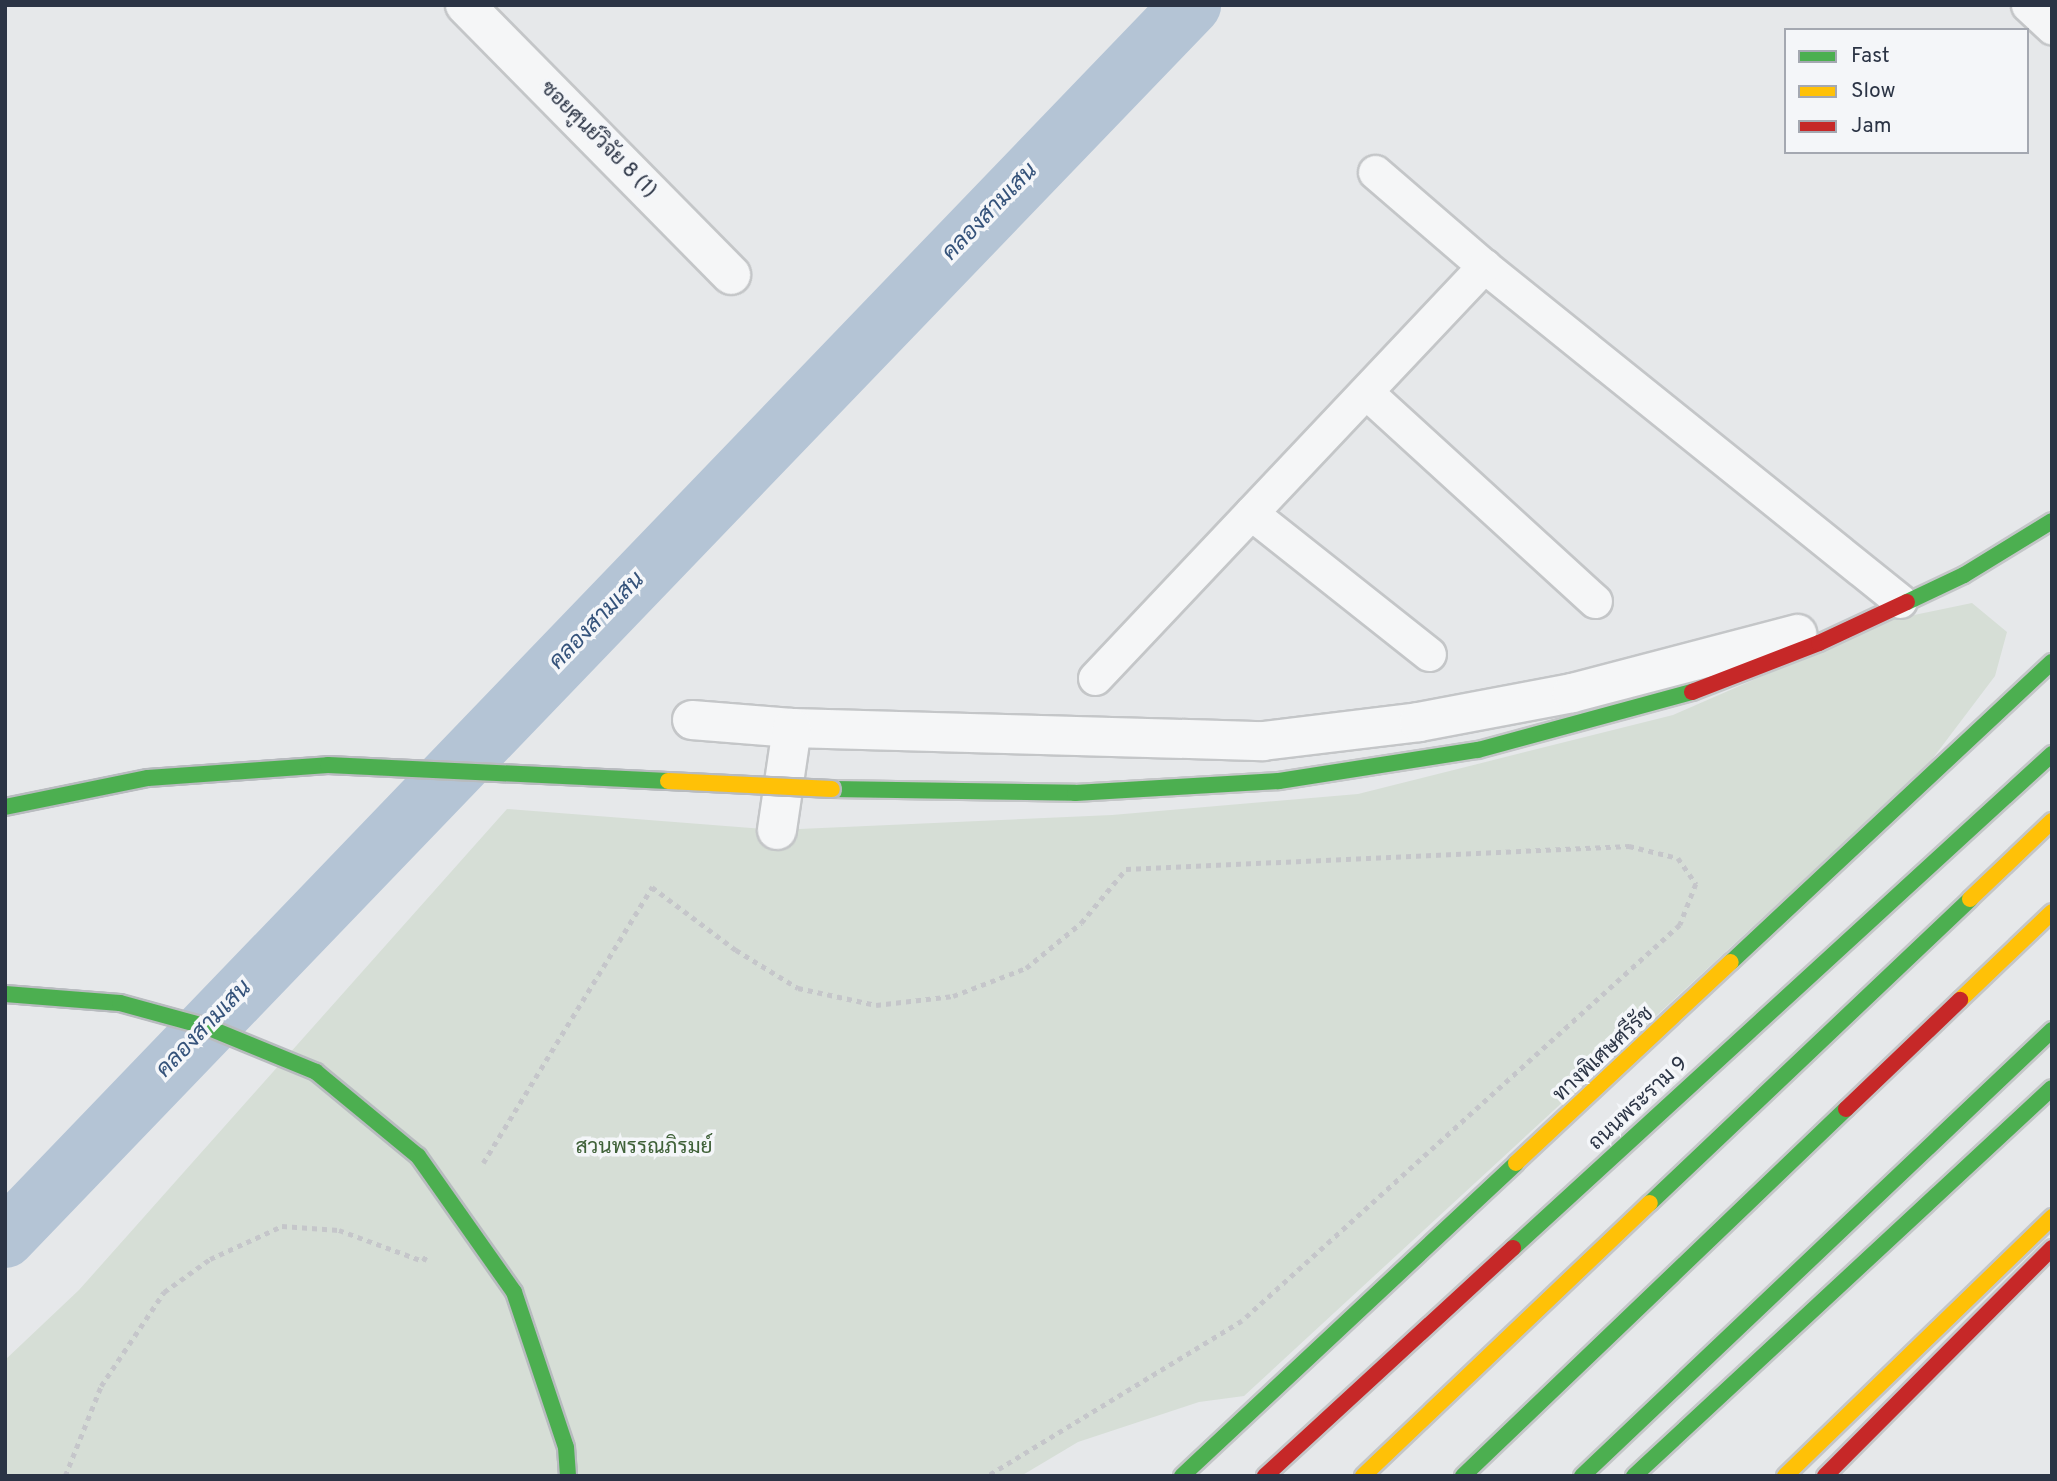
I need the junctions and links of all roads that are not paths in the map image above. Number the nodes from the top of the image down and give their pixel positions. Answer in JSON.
{"nodes":[{"id":1,"x":465,"y":5,"type":"edge"},
{"id":2,"x":2028,"y":5,"type":"edge"},
{"id":3,"x":2052,"y":27,"type":"edge"},
{"id":4,"x":1375,"y":172,"type":"dead end"},
{"id":5,"x":1485,"y":266,"type":"junction"},
{"id":6,"x":731,"y":275,"type":"dead end"},
{"id":7,"x":1366,"y":392,"type":"junction"},
{"id":8,"x":2052,"y":508,"type":"edge"},
{"id":9,"x":1251,"y":513,"type":"junction"},
{"id":10,"x":2052,"y":522,"type":"edge"},
{"id":11,"x":1595,"y":601,"type":"dead end"},
{"id":12,"x":1899,"y":601,"type":"junction"},
{"id":13,"x":1429,"y":654,"type":"dead end"},
{"id":14,"x":2052,"y":662,"type":"edge"},
{"id":15,"x":1095,"y":678,"type":"dead end"},
{"id":16,"x":692,"y":720,"type":"dead end"},
{"id":17,"x":792,"y":728,"type":"junction"},
{"id":18,"x":2052,"y":748,"type":"edge"},
{"id":19,"x":2047,"y":759,"type":"edge"},
{"id":20,"x":5,"y":807,"type":"edge"},
{"id":21,"x":2052,"y":821,"type":"edge"},
{"id":22,"x":776,"y":830,"type":"dead end"},
{"id":23,"x":2052,"y":912,"type":"edge"},
{"id":24,"x":5,"y":994,"type":"edge"},
{"id":25,"x":2049,"y":1036,"type":"edge"},
{"id":26,"x":2052,"y":1088,"type":"edge"},
{"id":27,"x":2052,"y":1217,"type":"edge"},
{"id":28,"x":2052,"y":1248,"type":"edge"},
{"id":29,"x":568,"y":1476,"type":"edge"},
{"id":30,"x":1182,"y":1476,"type":"edge"},
{"id":31,"x":1265,"y":1476,"type":"edge"},
{"id":32,"x":1363,"y":1476,"type":"edge"},
{"id":33,"x":1463,"y":1476,"type":"edge"},
{"id":34,"x":1582,"y":1476,"type":"edge"},
{"id":35,"x":1634,"y":1476,"type":"edge"},
{"id":36,"x":1785,"y":1476,"type":"edge"},
{"id":37,"x":1825,"y":1476,"type":"edge"}],
"edges":[{"from":1,"to":6,"type":"street","name":"ซอยศูนย์วิจัย 8 (1)"},
{"from":2,"to":3,"type":"lane"},
{"from":4,"to":5,"type":"lane"},
{"from":5,"to":7,"type":"lane"},
{"from":5,"to":12,"type":"lane"},
{"from":7,"to":9,"type":"lane"},
{"from":7,"to":11,"type":"lane"},
{"from":8,"to":12,"type":"street"},
{"from":9,"to":13,"type":"lane"},
{"from":9,"to":15,"type":"lane"},
{"from":10,"to":20,"type":"main road","bridge":true},
{"from":12,"to":17,"type":"street"},
{"from":14,"to":30,"type":"main road","name":"ทางพิเศษศรีรัช"},
{"from":16,"to":17,"type":"street"},
{"from":17,"to":22,"type":"street"},
{"from":18,"to":19,"type":"main road","name":"ถนนพระราม 9"},
{"from":19,"to":31,"type":"main road","name":"ถนนพระราม 9"},
{"from":21,"to":32,"type":"main road"},
{"from":23,"to":33,"type":"main road"},
{"from":24,"to":29,"type":"main road","bridge":true},
{"from":25,"to":34,"type":"main road"},
{"from":26,"to":35,"type":"main road"},
{"from":27,"to":36,"type":"main road"},
{"from":28,"to":37,"type":"main road"}]}
